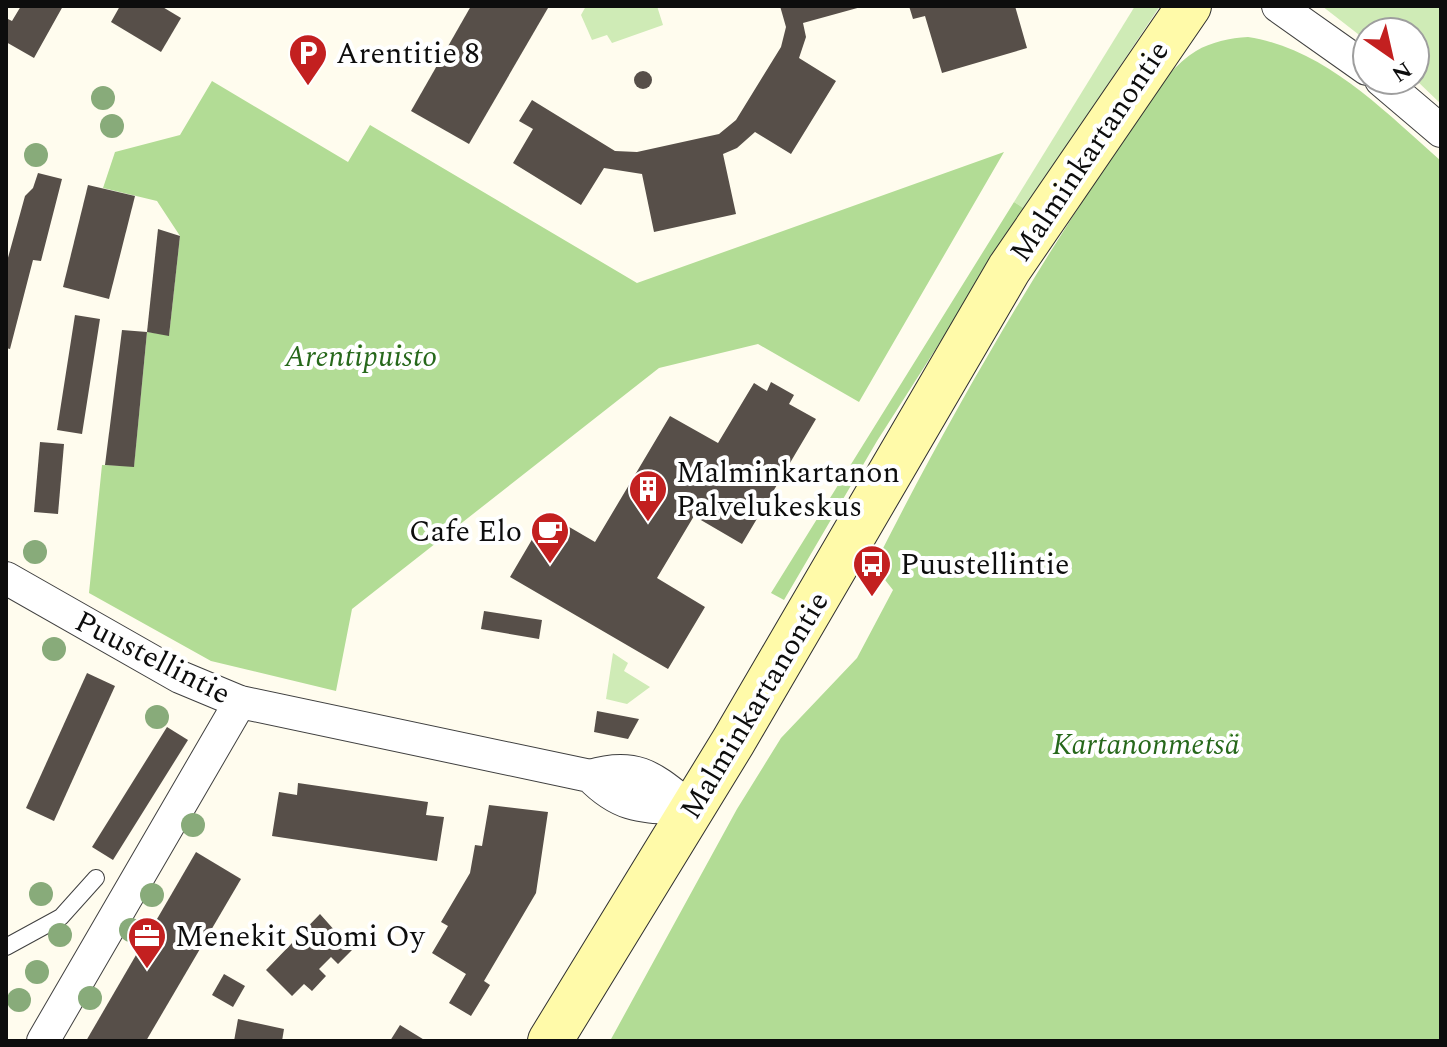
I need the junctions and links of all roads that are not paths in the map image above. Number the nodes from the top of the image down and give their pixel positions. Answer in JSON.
{"nodes":[{"id":1,"x":1189,"y":6,"type":"edge"},
{"id":2,"x":1278,"y":6,"type":"edge"},
{"id":3,"x":1351,"y":58,"type":"edge"},
{"id":4,"x":1400,"y":96,"type":"edge"},
{"id":5,"x":1441,"y":131,"type":"edge"},
{"id":6,"x":6,"y":578,"type":"edge"},
{"id":7,"x":240,"y":702,"type":"junction"},
{"id":8,"x":692,"y":809,"type":"junction"},
{"id":9,"x":96,"y":878,"type":"dead end"},
{"id":10,"x":6,"y":947,"type":"edge"},
{"id":11,"x":43,"y":1041,"type":"edge"},
{"id":12,"x":550,"y":1041,"type":"edge"}],
"edges":[{"from":1,"to":8,"type":"main road","name":"Malminkartanontie"},
{"from":2,"to":3,"type":"street"},
{"from":4,"to":5,"type":"street"},
{"from":6,"to":7,"type":"street","name":"Puustellintie"},
{"from":7,"to":8,"type":"street","name":"Puustellintie"},
{"from":7,"to":11,"type":"street"},
{"from":8,"to":12,"type":"main road","name":"Malminkartanontie"},
{"from":9,"to":10,"type":"lane"}]}
